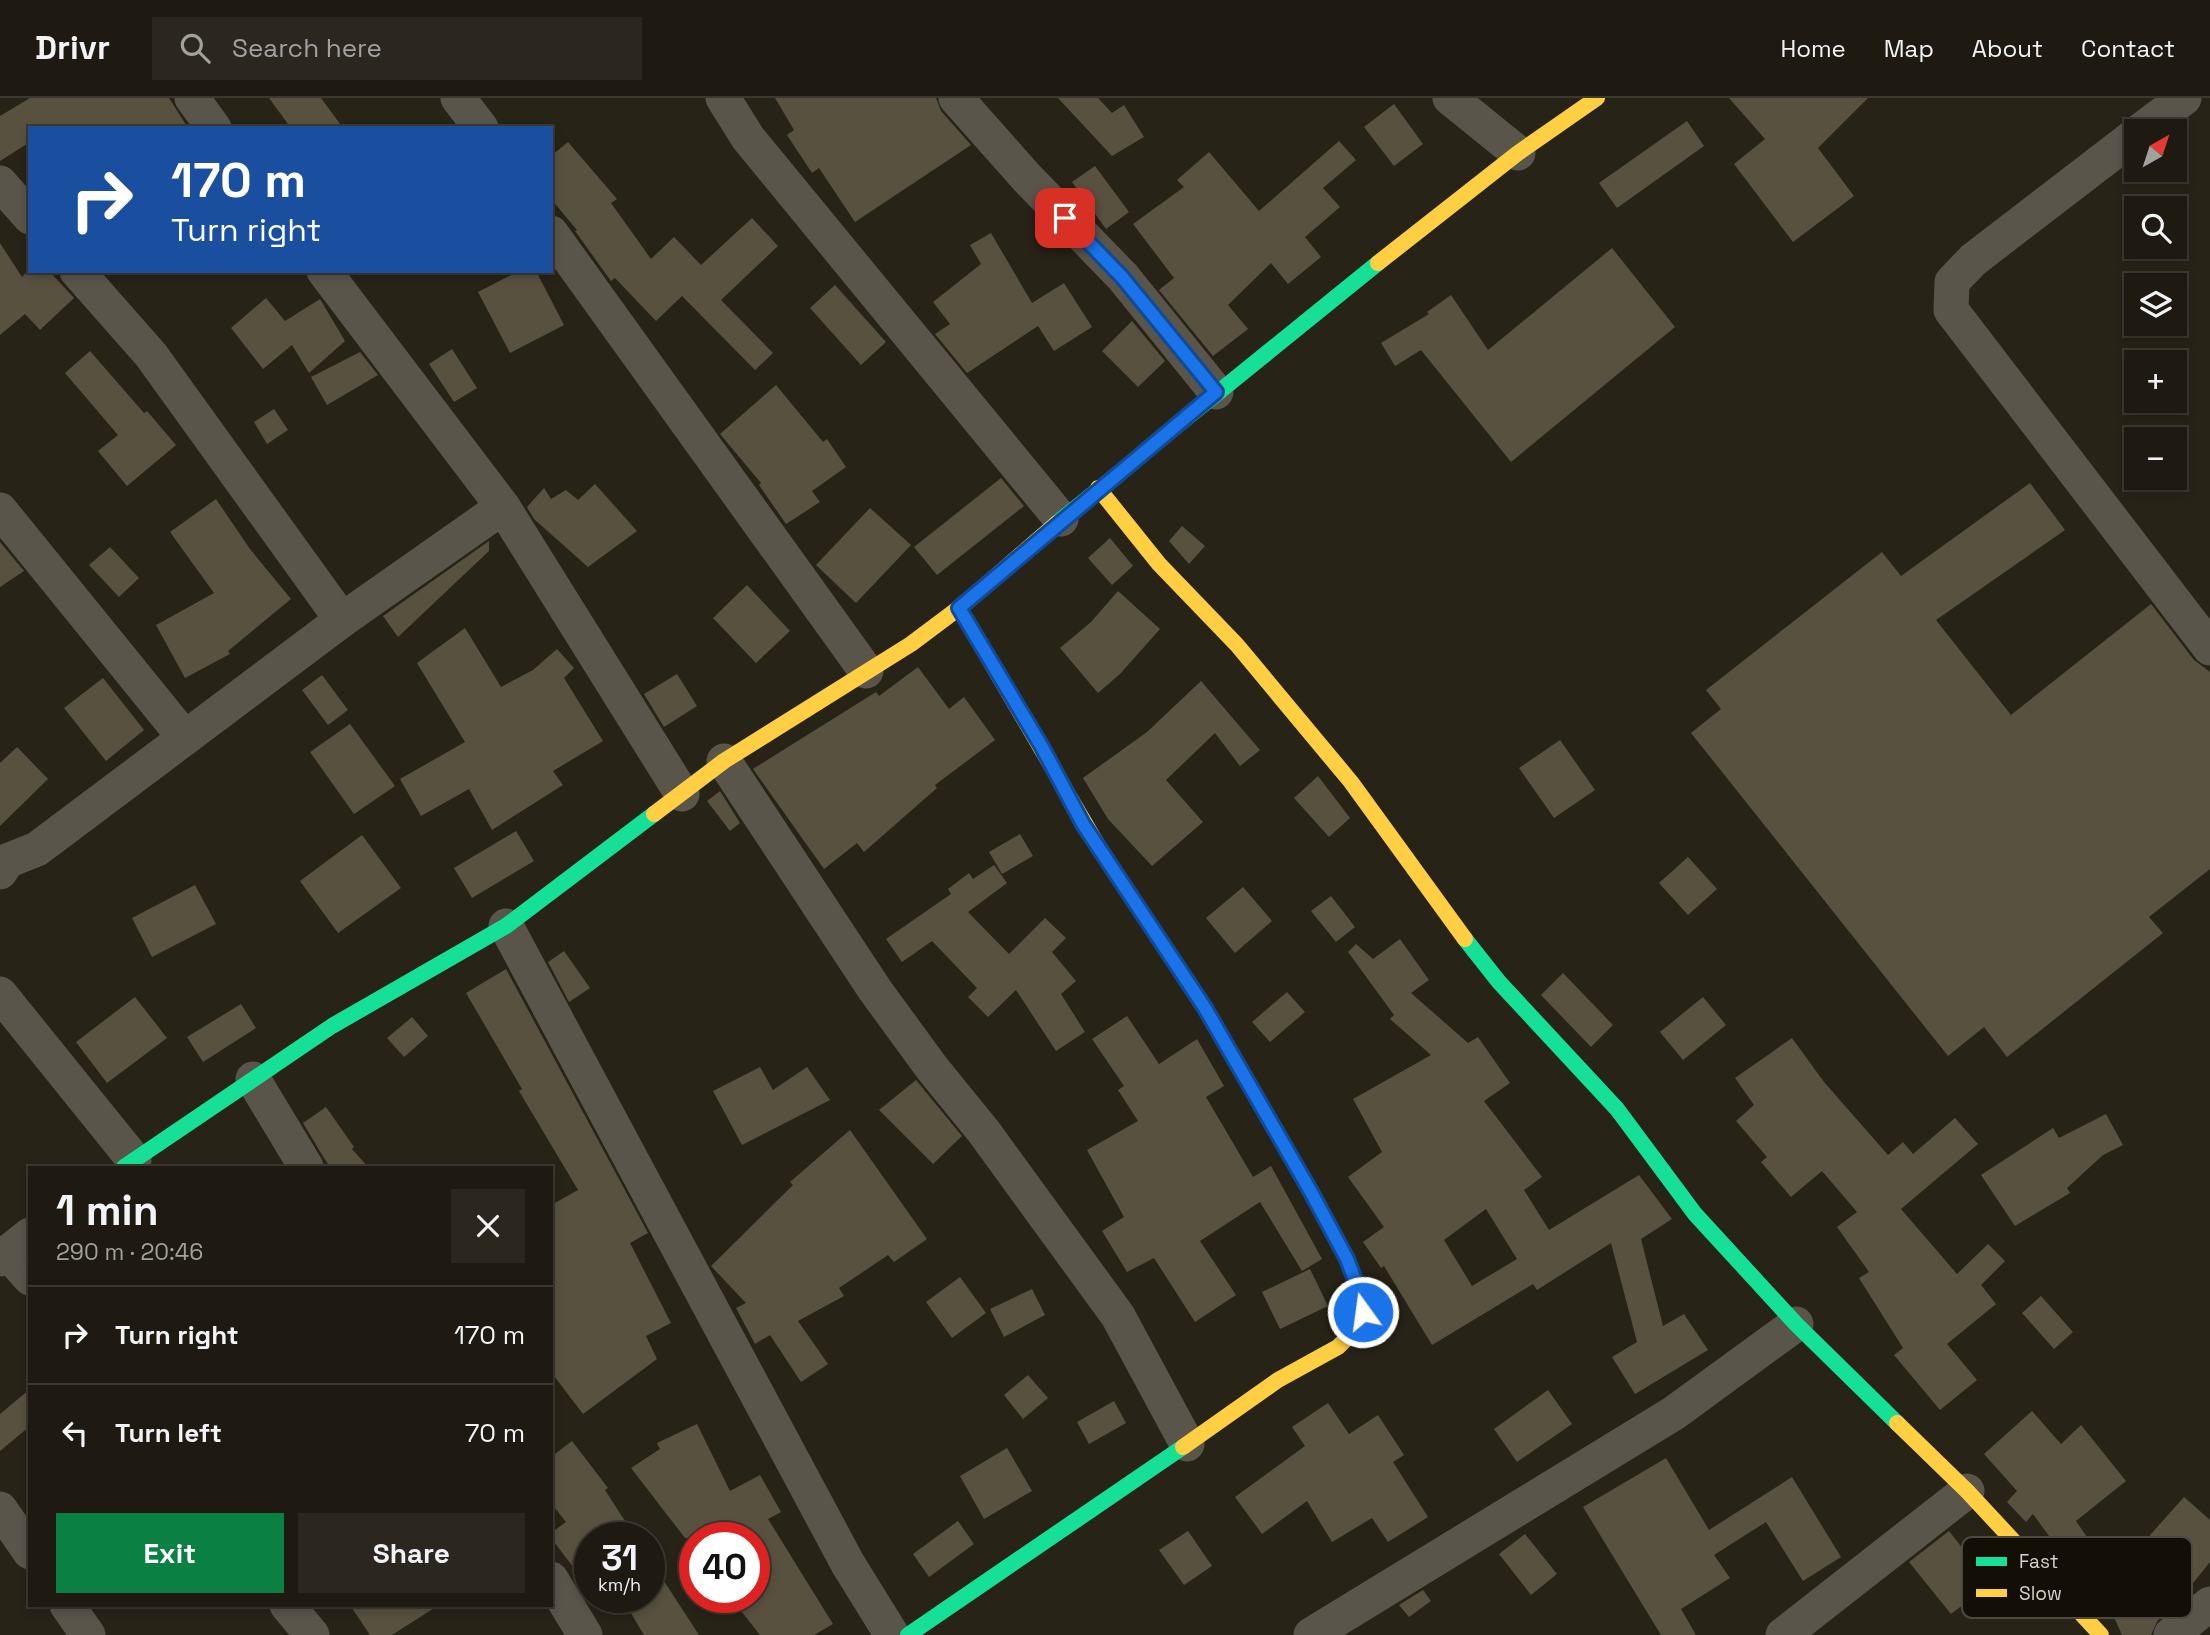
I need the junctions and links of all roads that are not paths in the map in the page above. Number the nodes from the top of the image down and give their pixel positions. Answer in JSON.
{"nodes":[{"id":1,"x":192,"y":98,"type":"edge"},
{"id":2,"x":458,"y":98,"type":"edge"},
{"id":3,"x":723,"y":98,"type":"edge"},
{"id":4,"x":956,"y":98,"type":"edge"},
{"id":5,"x":1450,"y":98,"type":"edge"},
{"id":6,"x":1597,"y":98,"type":"edge"},
{"id":7,"x":2183,"y":98,"type":"edge"},
{"id":8,"x":2156,"y":119,"type":"edge"},
{"id":9,"x":213,"y":126,"type":"edge"},
{"id":10,"x":479,"y":126,"type":"edge"},
{"id":11,"x":2124,"y":144,"type":"edge"},
{"id":12,"x":1518,"y":153,"type":"junction"},
{"id":13,"x":0,"y":183,"type":"edge"},
{"id":14,"x":28,"y":215,"type":"edge"},
{"id":15,"x":553,"y":236,"type":"edge"},
{"id":16,"x":79,"y":273,"type":"edge"},
{"id":17,"x":326,"y":273,"type":"edge"},
{"id":18,"x":1216,"y":392,"type":"junction"},
{"id":19,"x":1098,"y":488,"type":"junction"},
{"id":20,"x":503,"y":507,"type":"junction"},
{"id":21,"x":0,"y":509,"type":"edge"},
{"id":22,"x":1061,"y":520,"type":"junction"},
{"id":23,"x":959,"y":608,"type":"junction"},
{"id":24,"x":342,"y":620,"type":"junction"},
{"id":25,"x":2210,"y":648,"type":"edge"},
{"id":26,"x":866,"y":671,"type":"junction"},
{"id":27,"x":185,"y":738,"type":"junction"},
{"id":28,"x":724,"y":761,"type":"junction"},
{"id":29,"x":682,"y":794,"type":"junction"},
{"id":30,"x":2,"y":862,"type":"edge"},
{"id":31,"x":506,"y":926,"type":"junction"},
{"id":32,"x":0,"y":994,"type":"edge"},
{"id":33,"x":253,"y":1079,"type":"junction"},
{"id":34,"x":129,"y":1164,"type":"edge"},
{"id":35,"x":305,"y":1166,"type":"edge"},
{"id":36,"x":12,"y":1249,"type":"edge"},
{"id":37,"x":28,"y":1275,"type":"edge"},
{"id":38,"x":1796,"y":1324,"type":"junction"},
{"id":39,"x":1187,"y":1444,"type":"junction"},
{"id":40,"x":1967,"y":1491,"type":"junction"},
{"id":41,"x":0,"y":1509,"type":"edge"},
{"id":42,"x":2010,"y":1537,"type":"edge"},
{"id":43,"x":28,"y":1549,"type":"edge"},
{"id":44,"x":553,"y":1582,"type":"edge"},
{"id":45,"x":2210,"y":1604,"type":"edge"},
{"id":46,"x":67,"y":1607,"type":"edge"},
{"id":47,"x":289,"y":1607,"type":"edge"},
{"id":48,"x":2085,"y":1618,"type":"edge"},
{"id":49,"x":88,"y":1635,"type":"edge"},
{"id":50,"x":312,"y":1635,"type":"edge"},
{"id":51,"x":584,"y":1635,"type":"edge"},
{"id":52,"x":892,"y":1635,"type":"edge"},
{"id":53,"x":908,"y":1635,"type":"edge"},
{"id":54,"x":1311,"y":1635,"type":"edge"},
{"id":55,"x":1783,"y":1635,"type":"edge"},
{"id":56,"x":2101,"y":1635,"type":"edge"},
{"id":57,"x":2171,"y":1635,"type":"edge"}],
"edges":[{"from":1,"to":9,"type":"street"},
{"from":2,"to":10,"type":"street"},
{"from":3,"to":22,"type":"street"},
{"from":4,"to":18,"type":"street"},
{"from":5,"to":12,"type":"street"},
{"from":6,"to":12,"type":"street"},
{"from":7,"to":8,"type":"street"},
{"from":11,"to":25,"type":"street"},
{"from":12,"to":18,"type":"street"},
{"from":13,"to":14,"type":"street"},
{"from":15,"to":26,"type":"street"},
{"from":16,"to":24,"type":"street"},
{"from":17,"to":20,"type":"street"},
{"from":18,"to":19,"type":"street"},
{"from":19,"to":22,"type":"street"},
{"from":19,"to":38,"type":"street"},
{"from":20,"to":24,"type":"street"},
{"from":20,"to":29,"type":"street"},
{"from":21,"to":27,"type":"street"},
{"from":22,"to":23,"type":"street"},
{"from":23,"to":26,"type":"street"},
{"from":23,"to":39,"type":"street"},
{"from":24,"to":27,"type":"street"},
{"from":26,"to":28,"type":"street"},
{"from":27,"to":30,"type":"street"},
{"from":28,"to":29,"type":"street"},
{"from":28,"to":39,"type":"street"},
{"from":29,"to":31,"type":"street"},
{"from":31,"to":33,"type":"street"},
{"from":31,"to":52,"type":"street"},
{"from":32,"to":34,"type":"street"},
{"from":33,"to":34,"type":"street"},
{"from":33,"to":35,"type":"street"},
{"from":36,"to":37,"type":"street"},
{"from":38,"to":40,"type":"street"},
{"from":38,"to":54,"type":"street"},
{"from":39,"to":53,"type":"street"},
{"from":40,"to":42,"type":"street"},
{"from":40,"to":55,"type":"street"},
{"from":41,"to":43,"type":"street"},
{"from":44,"to":51,"type":"street"},
{"from":45,"to":57,"type":"street"},
{"from":46,"to":49,"type":"street"},
{"from":47,"to":50,"type":"street"},
{"from":48,"to":56,"type":"street"}]}
